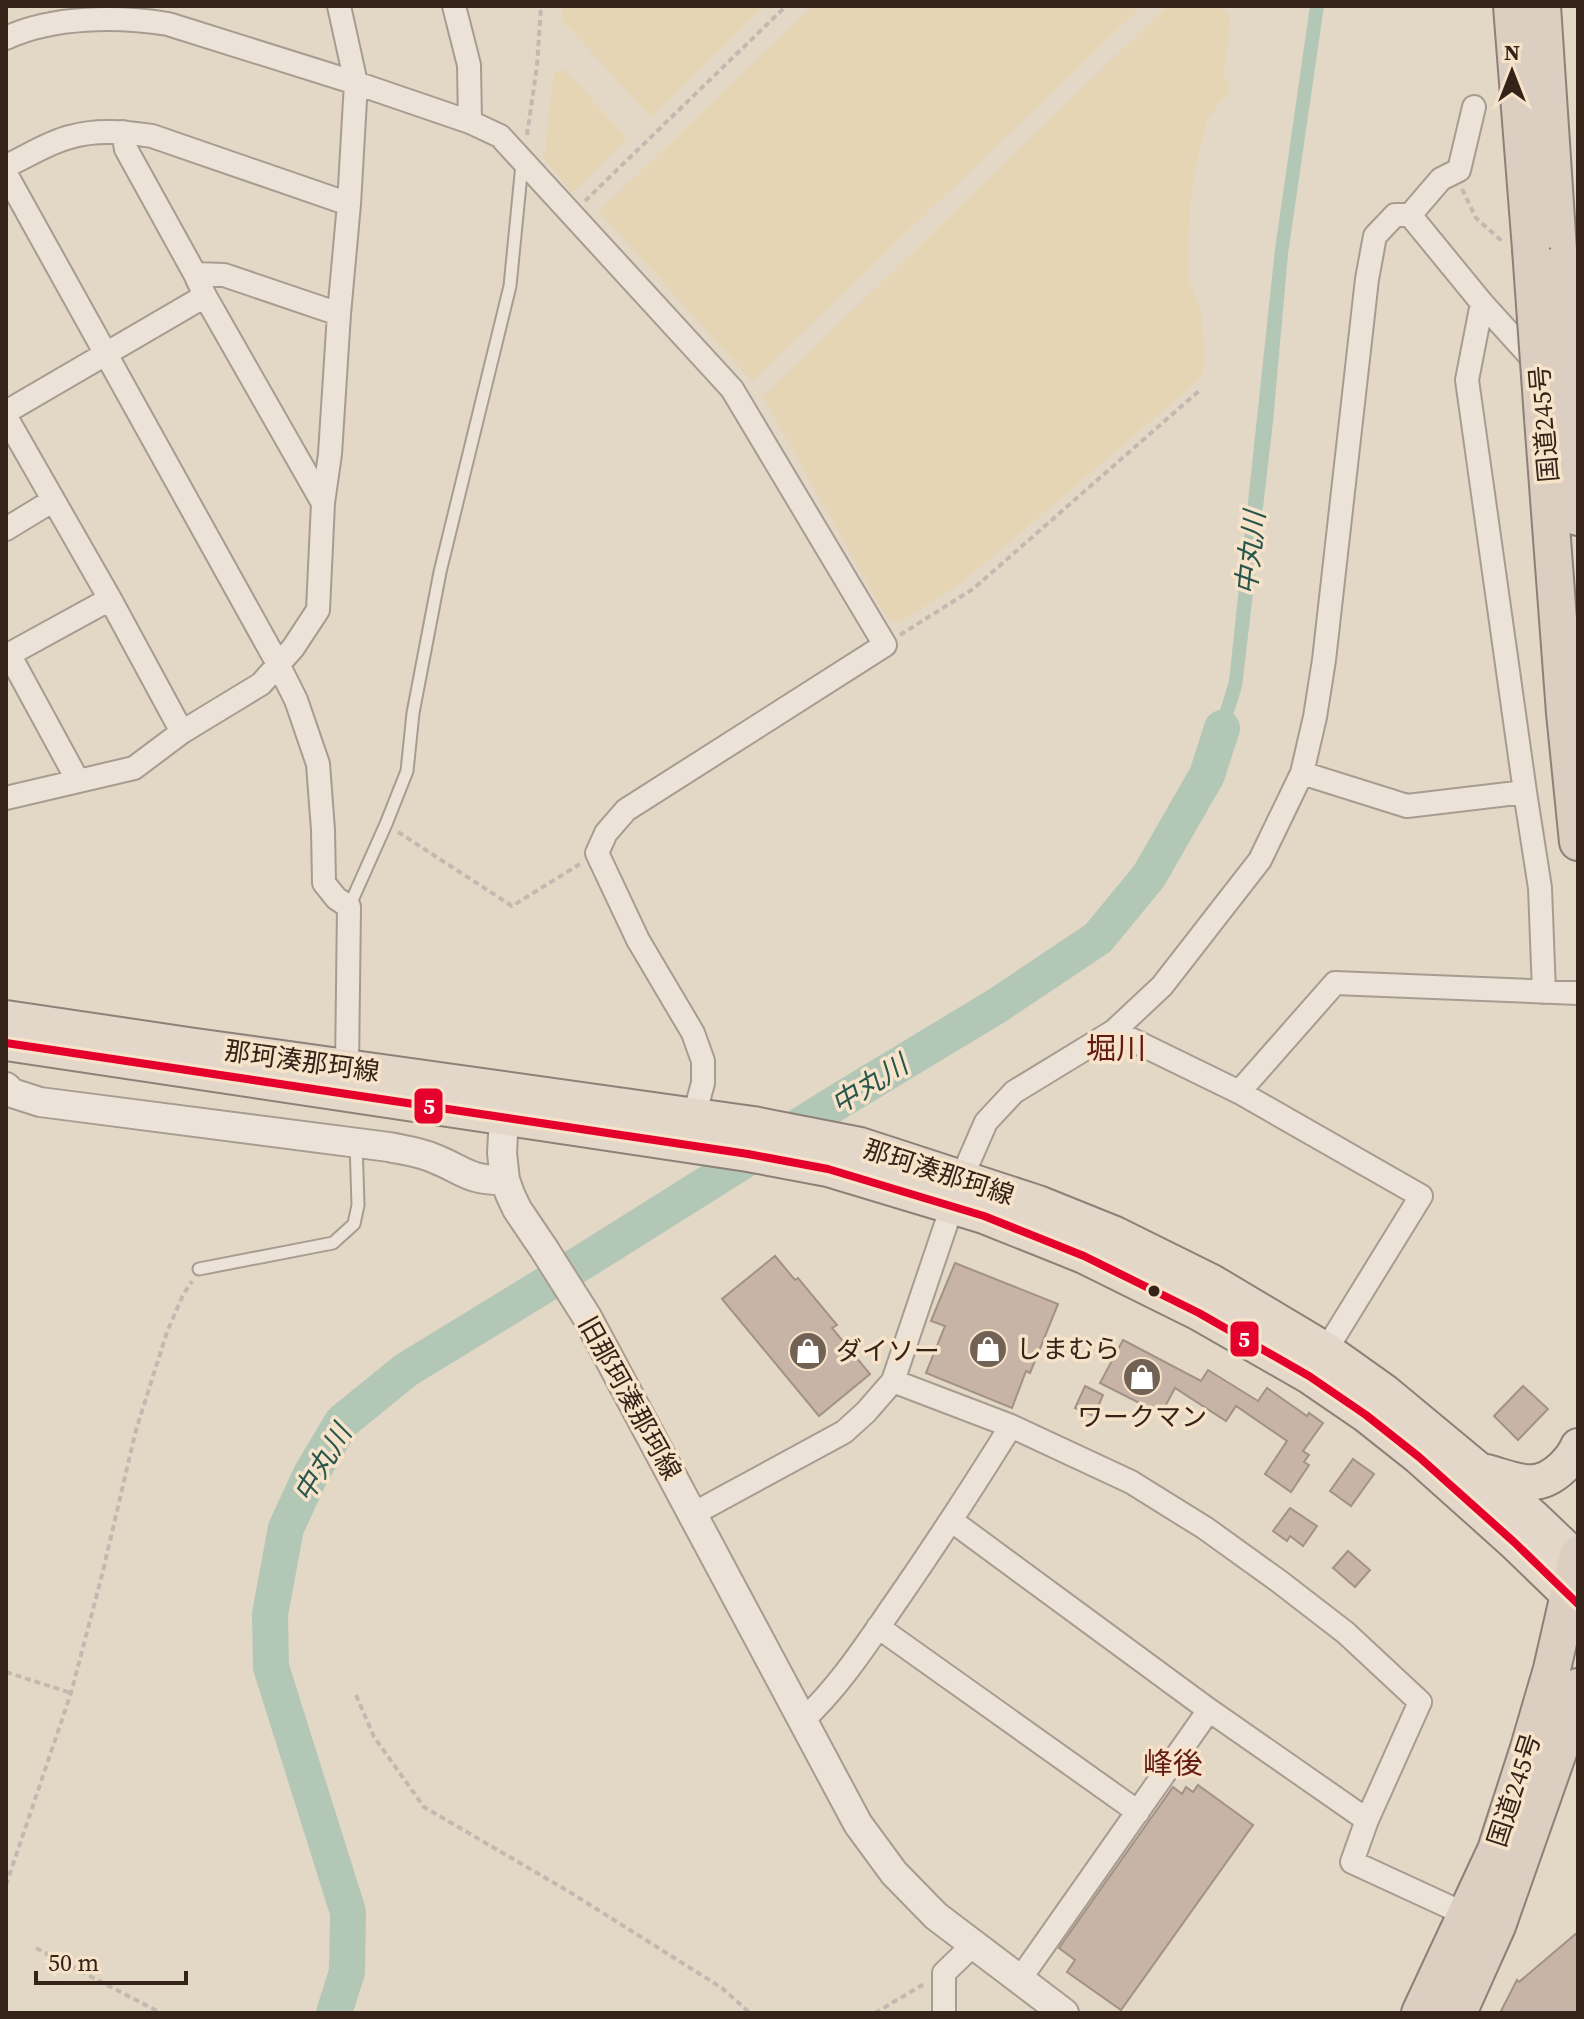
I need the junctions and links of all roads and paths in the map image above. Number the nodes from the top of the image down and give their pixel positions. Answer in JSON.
{"nodes":[{"id":1,"x":339,"y":6,"type":"edge"},
{"id":2,"x":454,"y":6,"type":"edge"},
{"id":3,"x":541,"y":6,"type":"edge"},
{"id":4,"x":786,"y":6,"type":"edge"},
{"id":5,"x":1512,"y":6,"type":"edge"},
{"id":6,"x":1542,"y":6,"type":"edge"},
{"id":7,"x":104,"y":13,"type":"edge"},
{"id":8,"x":6,"y":38,"type":"edge"},
{"id":9,"x":356,"y":83,"type":"junction"},
{"id":10,"x":1474,"y":107,"type":"dead end"},
{"id":11,"x":470,"y":122,"type":"junction"},
{"id":12,"x":123,"y":132,"type":"junction"},
{"id":13,"x":523,"y":159,"type":"junction"},
{"id":14,"x":6,"y":166,"type":"edge"},
{"id":15,"x":6,"y":174,"type":"edge"},
{"id":16,"x":349,"y":204,"type":"junction"},
{"id":17,"x":571,"y":213,"type":"junction"},
{"id":18,"x":1410,"y":215,"type":"junction"},
{"id":19,"x":1545,"y":257,"type":"junction"},
{"id":20,"x":195,"y":274,"type":"junction"},
{"id":21,"x":205,"y":296,"type":"junction"},
{"id":22,"x":1482,"y":303,"type":"junction"},
{"id":23,"x":339,"y":314,"type":"junction"},
{"id":24,"x":105,"y":354,"type":"junction"},
{"id":25,"x":1200,"y":390,"type":"dead end"},
{"id":26,"x":6,"y":415,"type":"edge"},
{"id":27,"x":1564,"y":420,"type":"edge"},
{"id":28,"x":52,"y":501,"type":"junction"},
{"id":29,"x":323,"y":503,"type":"junction"},
{"id":30,"x":1578,"y":517,"type":"edge"},
{"id":31,"x":6,"y":529,"type":"edge"},
{"id":32,"x":110,"y":599,"type":"junction"},
{"id":33,"x":885,"y":645,"type":"junction"},
{"id":34,"x":8,"y":655,"type":"edge"},
{"id":35,"x":278,"y":664,"type":"junction"},
{"id":36,"x":182,"y":732,"type":"junction"},
{"id":37,"x":1302,"y":773,"type":"junction"},
{"id":38,"x":78,"y":781,"type":"junction"},
{"id":39,"x":1525,"y":792,"type":"junction"},
{"id":40,"x":6,"y":798,"type":"edge"},
{"id":41,"x":386,"y":824,"type":"junction"},
{"id":42,"x":1578,"y":842,"type":"edge"},
{"id":43,"x":597,"y":853,"type":"junction"},
{"id":44,"x":349,"y":907,"type":"junction"},
{"id":45,"x":1544,"y":992,"type":"junction"},
{"id":46,"x":1578,"y":993,"type":"edge"},
{"id":47,"x":6,"y":1018,"type":"edge"},
{"id":48,"x":1114,"y":1031,"type":"junction"},
{"id":49,"x":6,"y":1043,"type":"edge"},
{"id":50,"x":347,"y":1067,"type":"junction"},
{"id":51,"x":6,"y":1087,"type":"edge"},
{"id":52,"x":1239,"y":1092,"type":"junction"},
{"id":53,"x":504,"y":1117,"type":"junction"},
{"id":54,"x":705,"y":1117,"type":"junction"},
{"id":55,"x":356,"y":1142,"type":"junction"},
{"id":56,"x":505,"y":1180,"type":"junction"},
{"id":57,"x":957,"y":1191,"type":"junction"},
{"id":58,"x":199,"y":1269,"type":"joint"},
{"id":59,"x":1326,"y":1350,"type":"junction"},
{"id":60,"x":893,"y":1381,"type":"junction"},
{"id":61,"x":1011,"y":1426,"type":"junction"},
{"id":62,"x":1578,"y":1446,"type":"edge"},
{"id":63,"x":1479,"y":1470,"type":"junction"},
{"id":64,"x":693,"y":1514,"type":"junction"},
{"id":65,"x":952,"y":1521,"type":"junction"},
{"id":66,"x":1578,"y":1558,"type":"edge"},
{"id":67,"x":1574,"y":1600,"type":"edge"},
{"id":68,"x":878,"y":1627,"type":"junction"},
{"id":69,"x":6,"y":1672,"type":"edge"},
{"id":70,"x":1578,"y":1687,"type":"edge"},
{"id":71,"x":71,"y":1693,"type":"junction"},
{"id":72,"x":356,"y":1695,"type":"dead end"},
{"id":73,"x":1209,"y":1710,"type":"junction"},
{"id":74,"x":802,"y":1721,"type":"junction"},
{"id":75,"x":1570,"y":1734,"type":"edge"},
{"id":76,"x":1138,"y":1812,"type":"junction"},
{"id":77,"x":1367,"y":1820,"type":"junction"},
{"id":78,"x":8,"y":1874,"type":"edge"},
{"id":79,"x":6,"y":1885,"type":"edge"},
{"id":80,"x":1467,"y":1915,"type":"junction"},
{"id":81,"x":974,"y":1944,"type":"junction"},
{"id":82,"x":36,"y":1948,"type":"dead end"},
{"id":83,"x":944,"y":1973,"type":"junction"},
{"id":84,"x":1020,"y":1979,"type":"junction"},
{"id":85,"x":161,"y":2013,"type":"edge"},
{"id":86,"x":750,"y":2013,"type":"edge"},
{"id":87,"x":875,"y":2013,"type":"edge"},
{"id":88,"x":944,"y":2013,"type":"edge"},
{"id":89,"x":1064,"y":2013,"type":"edge"},
{"id":90,"x":1420,"y":2013,"type":"edge"},
{"id":91,"x":1458,"y":2013,"type":"edge"}],
"edges":[{"from":1,"to":9,"type":"street"},
{"from":2,"to":11,"type":"street"},
{"from":3,"to":13,"type":"path"},
{"from":4,"to":17,"type":"path"},
{"from":5,"to":19,"type":"highway","name":"国道245号"},
{"from":6,"to":19,"type":"highway","name":"国道245号"},
{"from":7,"to":8,"type":"street"},
{"from":7,"to":9,"type":"street"},
{"from":9,"to":11,"type":"street"},
{"from":9,"to":16,"type":"street"},
{"from":10,"to":18,"type":"street"},
{"from":11,"to":13,"type":"street"},
{"from":12,"to":14,"type":"street"},
{"from":12,"to":16,"type":"street"},
{"from":12,"to":20,"type":"street"},
{"from":13,"to":17,"type":"street"},
{"from":13,"to":41,"type":"lane"},
{"from":15,"to":24,"type":"street"},
{"from":16,"to":23,"type":"street"},
{"from":17,"to":33,"type":"street"},
{"from":18,"to":22,"type":"street"},
{"from":18,"to":37,"type":"street"},
{"from":19,"to":27,"type":"highway","name":"国道245号","bridge":true},
{"from":20,"to":21,"type":"street"},
{"from":20,"to":23,"type":"street"},
{"from":21,"to":24,"type":"street"},
{"from":21,"to":29,"type":"street"},
{"from":22,"to":27,"type":"street"},
{"from":22,"to":39,"type":"street"},
{"from":23,"to":29,"type":"street"},
{"from":24,"to":26,"type":"street"},
{"from":24,"to":35,"type":"street"},
{"from":25,"to":33,"type":"path"},
{"from":26,"to":28,"type":"street"},
{"from":27,"to":30,"type":"highway","name":"国道245号"},
{"from":27,"to":42,"type":"highway","name":"国道245号"},
{"from":28,"to":31,"type":"street"},
{"from":28,"to":32,"type":"street"},
{"from":29,"to":35,"type":"street"},
{"from":32,"to":34,"type":"street"},
{"from":32,"to":36,"type":"street"},
{"from":33,"to":43,"type":"street"},
{"from":34,"to":38,"type":"street"},
{"from":35,"to":36,"type":"street"},
{"from":35,"to":44,"type":"street"},
{"from":36,"to":38,"type":"street"},
{"from":37,"to":39,"type":"street"},
{"from":37,"to":48,"type":"street"},
{"from":38,"to":40,"type":"street"},
{"from":39,"to":45,"type":"street"},
{"from":41,"to":43,"type":"path"},
{"from":41,"to":44,"type":"lane"},
{"from":43,"to":54,"type":"street"},
{"from":44,"to":50,"type":"street"},
{"from":45,"to":46,"type":"street"},
{"from":45,"to":52,"type":"street"},
{"from":47,"to":50,"type":"main road","name":"那珂湊那珂線"},
{"from":48,"to":52,"type":"street"},
{"from":48,"to":57,"type":"street"},
{"from":49,"to":53,"type":"main road","name":"那珂湊那珂線"},
{"from":50,"to":54,"type":"main road","name":"那珂湊那珂線"},
{"from":51,"to":55,"type":"street"},
{"from":52,"to":59,"type":"street"},
{"from":53,"to":56,"type":"street"},
{"from":53,"to":57,"type":"main road","name":"那珂湊那珂線"},
{"from":54,"to":57,"type":"main road","name":"那珂湊那珂線"},
{"from":55,"to":56,"type":"street"},
{"from":55,"to":58,"type":"lane"},
{"from":56,"to":64,"type":"street","name":"旧那珂湊那珂線"},
{"from":57,"to":59,"type":"main road","name":"那珂湊那珂線"},
{"from":57,"to":60,"type":"street"},
{"from":57,"to":67,"type":"main road","name":"那珂湊那珂線"},
{"from":58,"to":71,"type":"path"},
{"from":59,"to":63,"type":"main road","name":"那珂湊那珂線"},
{"from":60,"to":61,"type":"street"},
{"from":60,"to":64,"type":"street"},
{"from":61,"to":65,"type":"street"},
{"from":61,"to":77,"type":"street"},
{"from":62,"to":63,"type":"main road"},
{"from":63,"to":66,"type":"main road","name":"那珂湊那珂線"},
{"from":64,"to":74,"type":"street","name":"旧那珂湊那珂線"},
{"from":65,"to":68,"type":"street"},
{"from":65,"to":73,"type":"street"},
{"from":66,"to":67,"type":"highway","name":"国道245号"},
{"from":67,"to":80,"type":"highway","name":"国道245号"},
{"from":68,"to":74,"type":"street"},
{"from":68,"to":76,"type":"street"},
{"from":69,"to":71,"type":"path"},
{"from":70,"to":75,"type":"highway","name":"国道245号"},
{"from":71,"to":78,"type":"path"},
{"from":72,"to":86,"type":"path"},
{"from":73,"to":76,"type":"street"},
{"from":73,"to":77,"type":"street"},
{"from":74,"to":81,"type":"street","name":"旧那珂湊那珂線"},
{"from":75,"to":91,"type":"highway","name":"国道245号"},
{"from":76,"to":84,"type":"street"},
{"from":77,"to":80,"type":"street"},
{"from":78,"to":79,"type":"path"},
{"from":80,"to":90,"type":"highway","name":"国道245号"},
{"from":81,"to":83,"type":"street"},
{"from":81,"to":84,"type":"street","name":"旧那珂湊那珂線"},
{"from":82,"to":85,"type":"path"},
{"from":83,"to":87,"type":"path"},
{"from":83,"to":88,"type":"street"},
{"from":84,"to":89,"type":"street","name":"旧那珂湊那珂線"}]}
